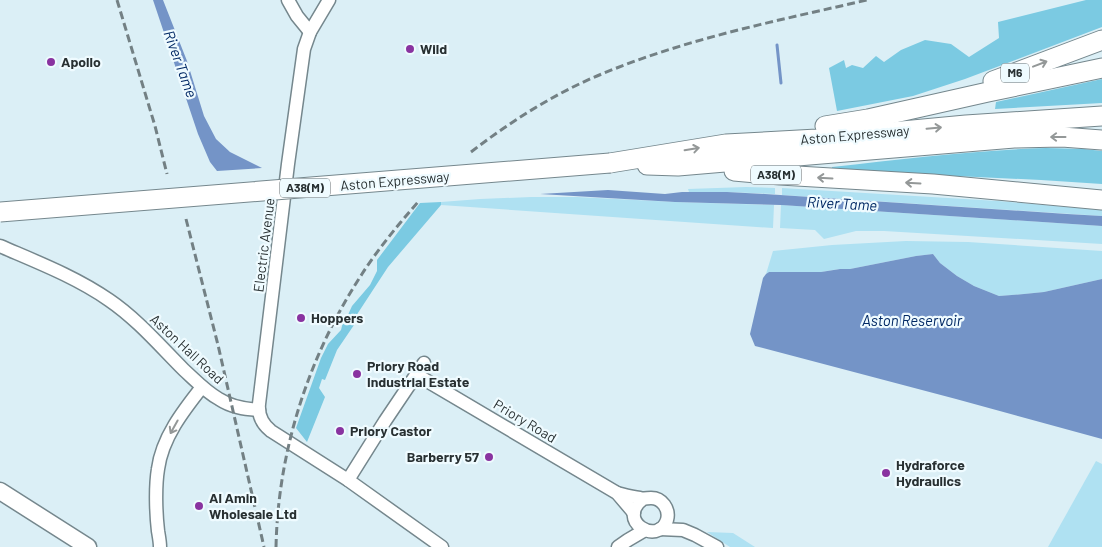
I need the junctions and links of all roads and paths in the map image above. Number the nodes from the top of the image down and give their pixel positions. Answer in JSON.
{"nodes":[{"id":1,"x":288,"y":0,"type":"edge"},
{"id":2,"x":329,"y":0,"type":"edge"},
{"id":3,"x":310,"y":32,"type":"junction"},
{"id":4,"x":1102,"y":40,"type":"edge"},
{"id":5,"x":1102,"y":68,"type":"edge"},
{"id":6,"x":929,"y":106,"type":"junction"},
{"id":7,"x":1102,"y":116,"type":"edge"},
{"id":8,"x":868,"y":135,"type":"junction"},
{"id":9,"x":1102,"y":140,"type":"edge"},
{"id":10,"x":726,"y":144,"type":"joint"},
{"id":11,"x":610,"y":163,"type":"junction"},
{"id":12,"x":678,"y":166,"type":"junction"},
{"id":13,"x":953,"y":186,"type":"junction"},
{"id":14,"x":1102,"y":192,"type":"edge"},
{"id":15,"x":1102,"y":200,"type":"edge"},
{"id":16,"x":0,"y":212,"type":"edge"},
{"id":17,"x":0,"y":246,"type":"edge"},
{"id":18,"x":424,"y":363,"type":"dead end"},
{"id":19,"x":417,"y":375,"type":"junction"},
{"id":20,"x":202,"y":387,"type":"junction"},
{"id":21,"x":259,"y":410,"type":"junction"},
{"id":22,"x":348,"y":480,"type":"junction"},
{"id":23,"x":0,"y":491,"type":"edge"},
{"id":24,"x":617,"y":493,"type":"junction"},
{"id":25,"x":643,"y":499,"type":"junction"},
{"id":26,"x":668,"y":514,"type":"junction"},
{"id":27,"x":634,"y":516,"type":"junction"},
{"id":28,"x":660,"y":528,"type":"junction"},
{"id":29,"x":645,"y":530,"type":"junction"},
{"id":30,"x":683,"y":530,"type":"junction"},
{"id":31,"x":623,"y":543,"type":"edge"},
{"id":32,"x":88,"y":547,"type":"edge"},
{"id":33,"x":160,"y":547,"type":"edge"},
{"id":34,"x":442,"y":547,"type":"edge"},
{"id":35,"x":717,"y":547,"type":"edge"}],
"edges":[{"from":1,"to":3,"type":"street"},
{"from":2,"to":3,"type":"street","name":"Electric Avenue"},
{"from":3,"to":21,"type":"street","name":"Electric Avenue"},
{"from":6,"to":4,"type":"highway","number":"M6","one_way":true},
{"from":5,"to":6,"type":"highway","number":"M6"},
{"from":6,"to":8,"type":"highway","number":"M6"},
{"from":8,"to":7,"type":"highway","name":"Aston Expressway","number":"A38(M)","one_way":true},
{"from":9,"to":8,"type":"highway","name":"Aston Expressway","number":"A38(M)","one_way":true},
{"from":8,"to":10,"type":"highway","number":"M6"},
{"from":8,"to":12,"type":"highway","name":"Aston Expressway","number":"A38(M)"},
{"from":11,"to":10,"type":"highway","name":"Aston Expressway","number":"A38(M)","one_way":true},
{"from":11,"to":12,"type":"highway","name":"Aston Expressway","number":"A38(M)"},
{"from":11,"to":16,"type":"highway","name":"Aston Expressway","number":"A38(M)","bridge":true},
{"from":13,"to":12,"type":"highway","number":"A38(M)","one_way":true},
{"from":13,"to":14,"type":"highway","number":"A38(M)"},
{"from":13,"to":15,"type":"highway","number":"A38(M)"},
{"from":17,"to":20,"type":"street","name":"Aston Hall Road"},
{"from":18,"to":19,"type":"street"},
{"from":19,"to":22,"type":"street"},
{"from":19,"to":24,"type":"street","name":"Priory Road"},
{"from":20,"to":21,"type":"street","name":"Aston Hall Road"},
{"from":20,"to":33,"type":"street","one_way":true},
{"from":21,"to":22,"type":"street"},
{"from":22,"to":34,"type":"street"},
{"from":23,"to":32,"type":"main road"},
{"from":24,"to":25,"type":"street","name":"Priory Road"},
{"from":24,"to":27,"type":"street","name":"Priory Road"},
{"from":25,"to":26,"type":"street"},
{"from":25,"to":27,"type":"street"},
{"from":26,"to":28,"type":"street"},
{"from":26,"to":30,"type":"street"},
{"from":27,"to":29,"type":"street"},
{"from":27,"to":31,"type":"street"},
{"from":28,"to":29,"type":"street"},
{"from":28,"to":30,"type":"street"},
{"from":29,"to":31,"type":"street"},
{"from":30,"to":35,"type":"street"}]}
